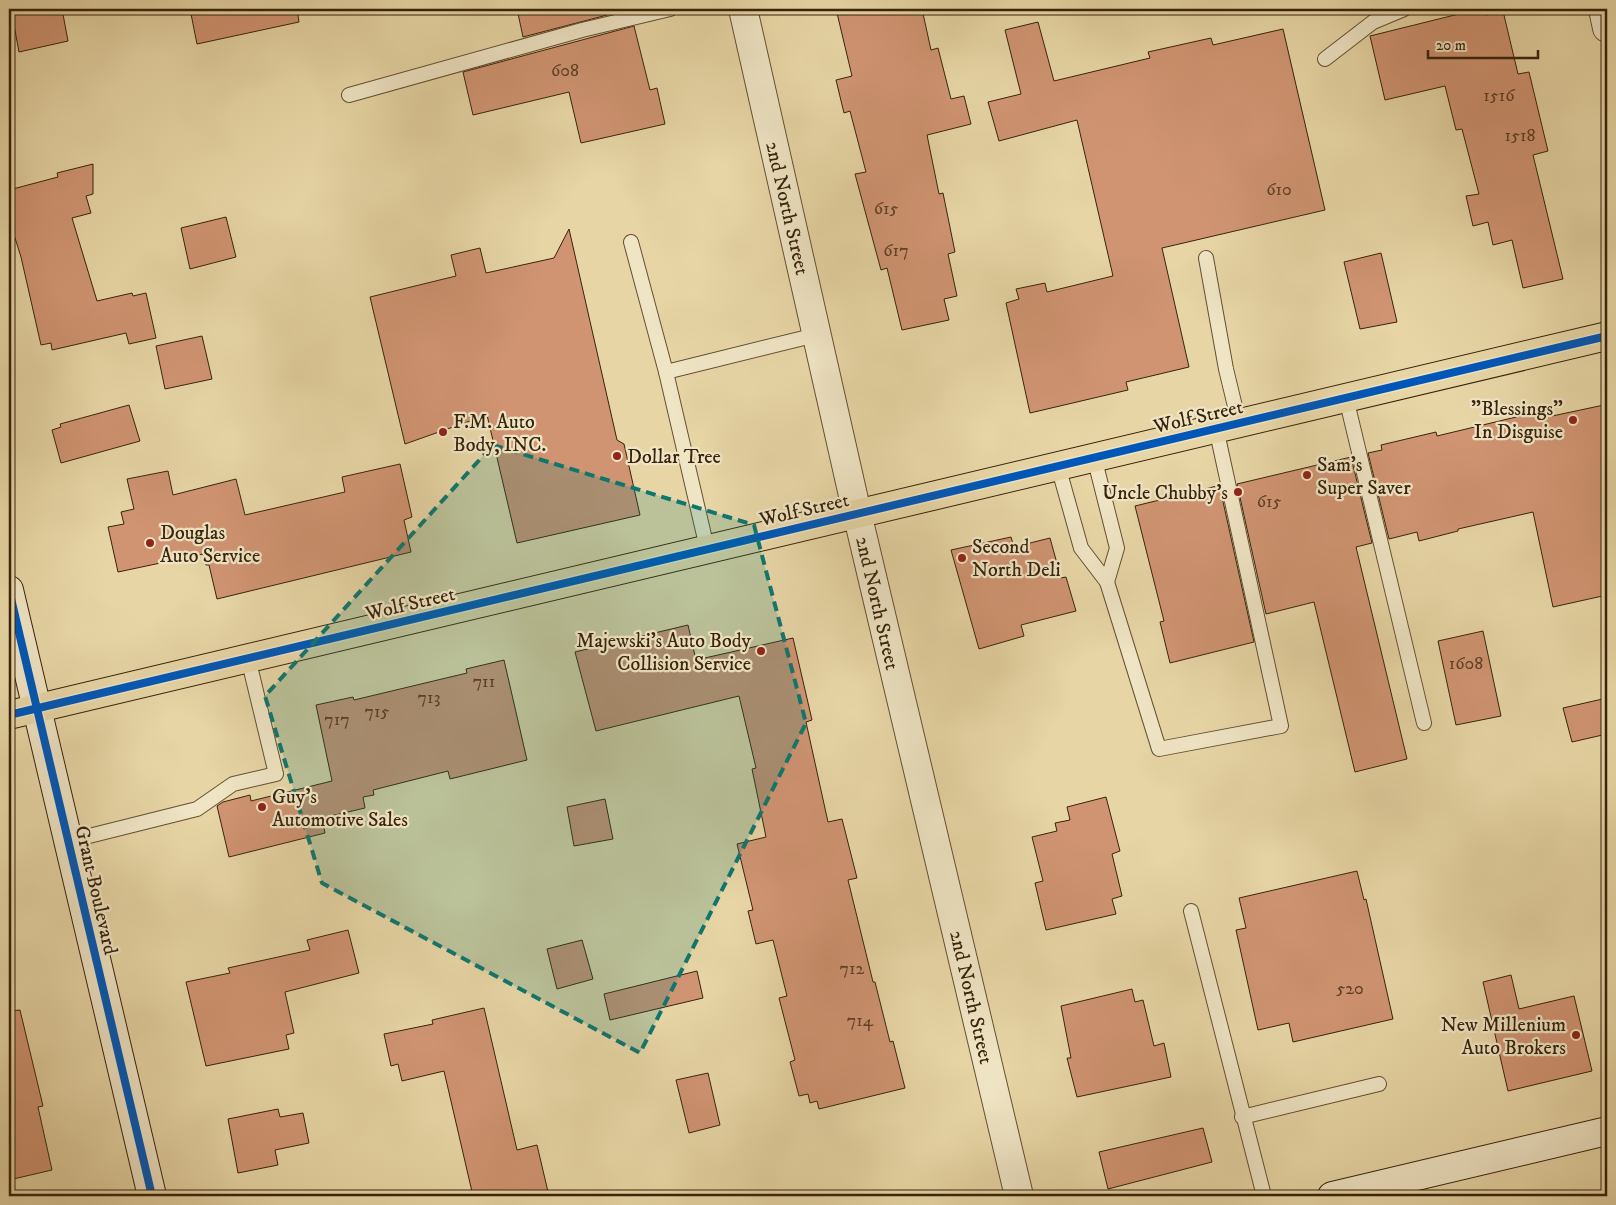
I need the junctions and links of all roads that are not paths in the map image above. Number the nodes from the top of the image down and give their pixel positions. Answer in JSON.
{"nodes":[{"id":1,"x":670,"y":9,"type":"edge"},
{"id":2,"x":742,"y":9,"type":"edge"},
{"id":3,"x":1404,"y":9,"type":"edge"},
{"id":4,"x":1603,"y":9,"type":"edge"},
{"id":5,"x":1607,"y":28,"type":"edge"},
{"id":6,"x":1325,"y":59,"type":"dead end"},
{"id":7,"x":349,"y":95,"type":"dead end"},
{"id":8,"x":631,"y":242,"type":"dead end"},
{"id":9,"x":1206,"y":258,"type":"dead end"},
{"id":10,"x":816,"y":335,"type":"junction"},
{"id":11,"x":1607,"y":336,"type":"edge"},
{"id":12,"x":666,"y":372,"type":"junction"},
{"id":13,"x":1346,"y":398,"type":"junction"},
{"id":14,"x":1228,"y":425,"type":"junction"},
{"id":15,"x":1094,"y":457,"type":"junction"},
{"id":16,"x":1058,"y":466,"type":"junction"},
{"id":17,"x":857,"y":513,"type":"junction"},
{"id":18,"x":707,"y":548,"type":"junction"},
{"id":19,"x":1107,"y":582,"type":"junction"},
{"id":20,"x":9,"y":596,"type":"edge"},
{"id":21,"x":248,"y":658,"type":"junction"},
{"id":22,"x":37,"y":708,"type":"junction"},
{"id":23,"x":9,"y":715,"type":"edge"},
{"id":24,"x":1424,"y":723,"type":"dead end"},
{"id":25,"x":69,"y":841,"type":"junction"},
{"id":26,"x":1191,"y":912,"type":"dead end"},
{"id":27,"x":1379,"y":1084,"type":"dead end"},
{"id":28,"x":1242,"y":1117,"type":"junction"},
{"id":29,"x":1607,"y":1131,"type":"edge"},
{"id":30,"x":152,"y":1196,"type":"edge"},
{"id":31,"x":1019,"y":1196,"type":"edge"},
{"id":32,"x":1264,"y":1196,"type":"edge"},
{"id":33,"x":1332,"y":1196,"type":"edge"}],
"edges":[{"from":1,"to":7,"type":"lane"},
{"from":2,"to":10,"type":"street","name":"2nd North Street"},
{"from":3,"to":6,"type":"lane"},
{"from":4,"to":5,"type":"street"},
{"from":8,"to":12,"type":"lane"},
{"from":9,"to":14,"type":"lane"},
{"from":10,"to":12,"type":"lane"},
{"from":10,"to":17,"type":"street","name":"2nd North Street"},
{"from":11,"to":13,"type":"main road","name":"Wolf Street"},
{"from":12,"to":18,"type":"lane"},
{"from":13,"to":14,"type":"main road","name":"Wolf Street"},
{"from":13,"to":24,"type":"lane"},
{"from":14,"to":15,"type":"main road","name":"Wolf Street"},
{"from":14,"to":19,"type":"lane"},
{"from":15,"to":16,"type":"main road","name":"Wolf Street"},
{"from":15,"to":19,"type":"lane"},
{"from":16,"to":17,"type":"main road","name":"Wolf Street"},
{"from":16,"to":19,"type":"lane"},
{"from":17,"to":18,"type":"main road","name":"Wolf Street"},
{"from":17,"to":31,"type":"street","name":"2nd North Street"},
{"from":18,"to":21,"type":"main road","name":"Wolf Street"},
{"from":20,"to":22,"type":"street","name":"Grant Boulevard"},
{"from":21,"to":22,"type":"main road","name":"Wolf Street"},
{"from":21,"to":25,"type":"lane"},
{"from":22,"to":23,"type":"main road","name":"Wolf Street"},
{"from":22,"to":25,"type":"street","name":"Grant Boulevard"},
{"from":25,"to":30,"type":"street","name":"Grant Boulevard"},
{"from":26,"to":28,"type":"lane"},
{"from":27,"to":28,"type":"lane"},
{"from":28,"to":32,"type":"lane"},
{"from":29,"to":33,"type":"street"}]}
